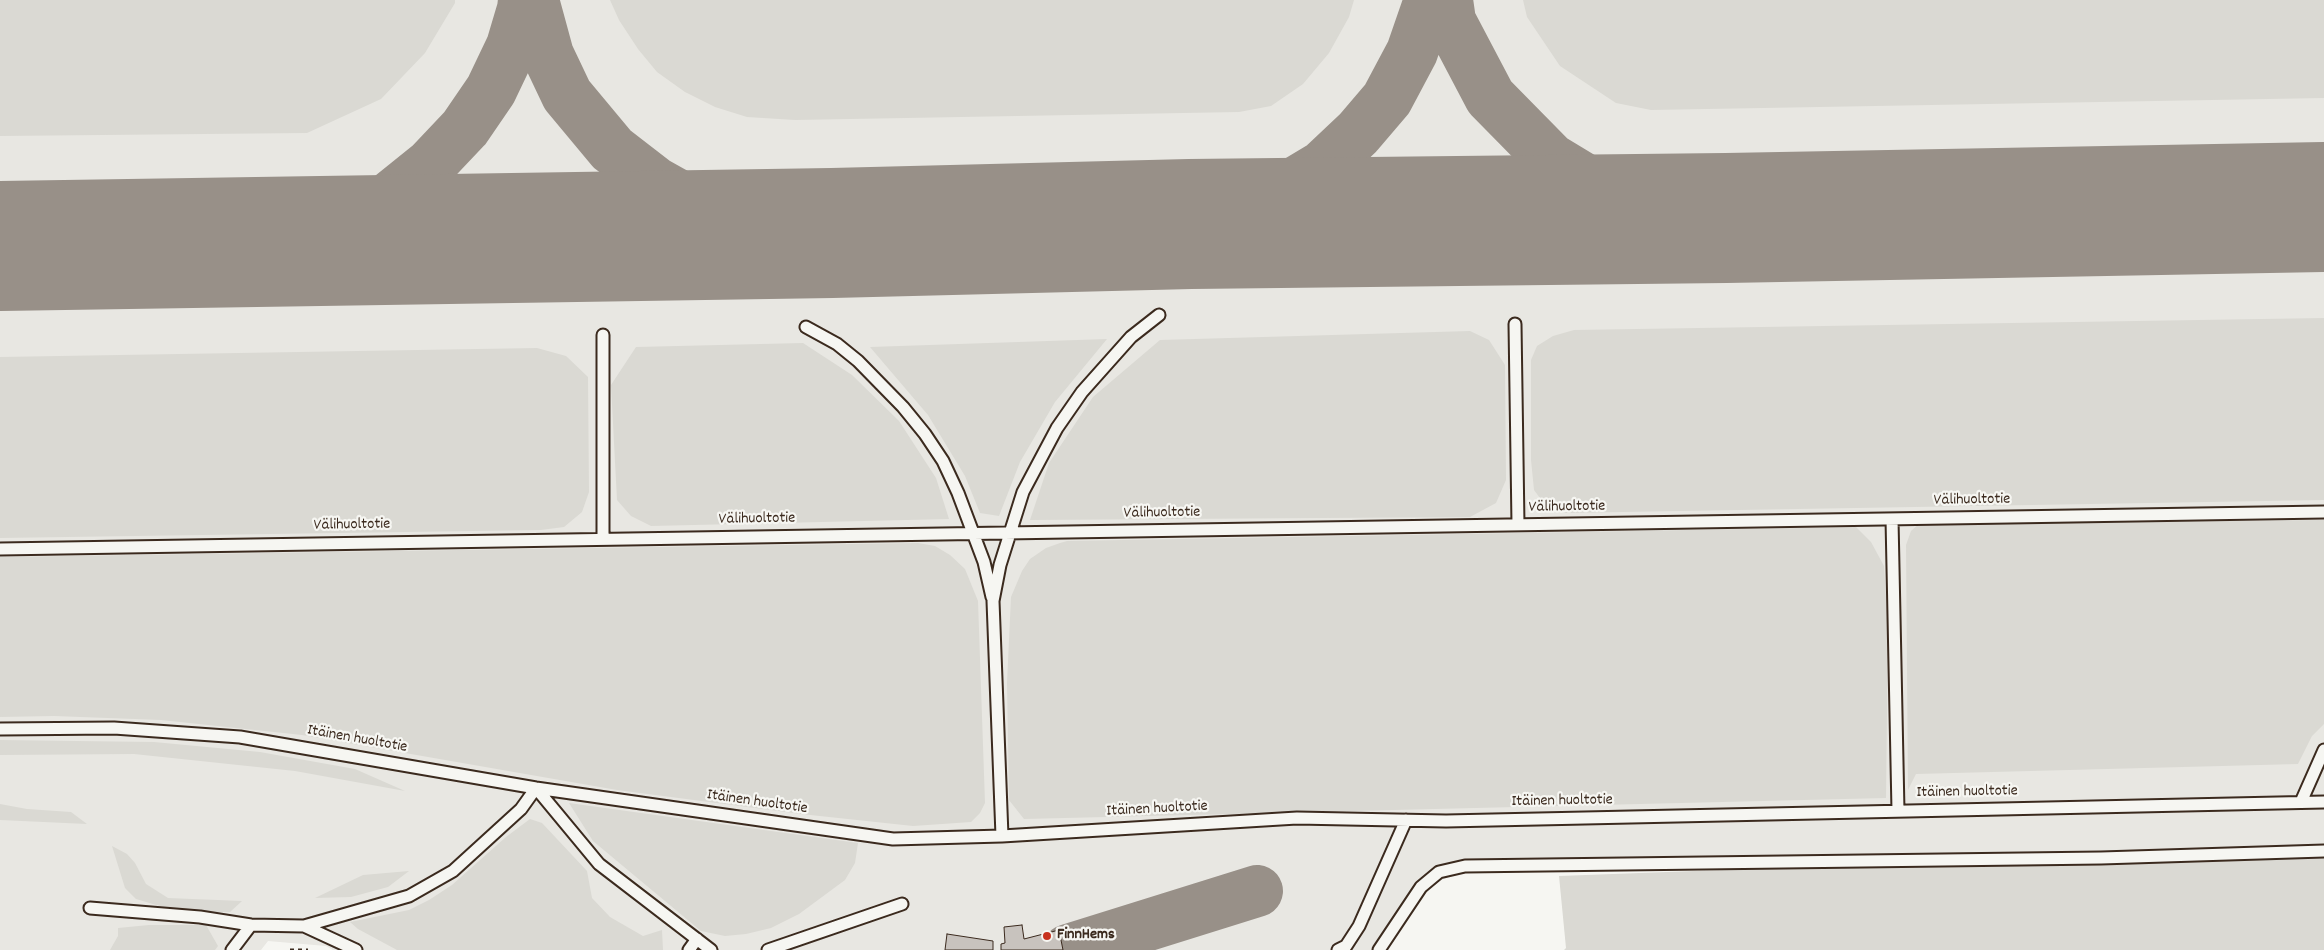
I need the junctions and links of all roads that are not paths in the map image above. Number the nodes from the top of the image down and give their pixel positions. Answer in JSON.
{"nodes":[{"id":1,"x":1159,"y":314,"type":"dead end"},
{"id":2,"x":1516,"y":324,"type":"dead end"},
{"id":3,"x":806,"y":328,"type":"dead end"},
{"id":4,"x":603,"y":334,"type":"dead end"},
{"id":5,"x":2324,"y":512,"type":"edge"},
{"id":6,"x":1892,"y":519,"type":"junction"},
{"id":7,"x":1518,"y":525,"type":"junction"},
{"id":8,"x":1010,"y":533,"type":"junction"},
{"id":9,"x":974,"y":534,"type":"junction"},
{"id":10,"x":603,"y":538,"type":"junction"},
{"id":11,"x":0,"y":549,"type":"edge"},
{"id":12,"x":993,"y":601,"type":"junction"},
{"id":13,"x":0,"y":729,"type":"edge"},
{"id":14,"x":2324,"y":750,"type":"edge"},
{"id":15,"x":536,"y":788,"type":"junction"},
{"id":16,"x":2302,"y":802,"type":"junction"},
{"id":17,"x":2324,"y":802,"type":"edge"},
{"id":18,"x":1898,"y":811,"type":"junction"},
{"id":19,"x":1406,"y":820,"type":"junction"},
{"id":20,"x":1002,"y":836,"type":"junction"},
{"id":21,"x":2324,"y":851,"type":"edge"},
{"id":22,"x":902,"y":904,"type":"dead end"},
{"id":23,"x":90,"y":908,"type":"dead end"},
{"id":24,"x":251,"y":925,"type":"junction"},
{"id":25,"x":304,"y":926,"type":"junction"},
{"id":26,"x":697,"y":939,"type":"junction"},
{"id":27,"x":232,"y":950,"type":"edge"},
{"id":28,"x":356,"y":950,"type":"edge"},
{"id":29,"x":689,"y":950,"type":"edge"},
{"id":30,"x":711,"y":950,"type":"edge"},
{"id":31,"x":768,"y":950,"type":"edge"},
{"id":32,"x":1338,"y":950,"type":"edge"},
{"id":33,"x":1379,"y":950,"type":"edge"}],
"edges":[{"from":1,"to":8,"type":"lane"},
{"from":2,"to":7,"type":"lane"},
{"from":3,"to":9,"type":"lane"},
{"from":4,"to":10,"type":"lane"},
{"from":5,"to":6,"type":"lane","name":"Välihuoltotie"},
{"from":6,"to":7,"type":"lane","name":"Välihuoltotie"},
{"from":6,"to":18,"type":"lane"},
{"from":7,"to":8,"type":"lane","name":"Välihuoltotie"},
{"from":8,"to":9,"type":"lane","name":"Välihuoltotie"},
{"from":8,"to":12,"type":"lane"},
{"from":9,"to":10,"type":"lane","name":"Välihuoltotie"},
{"from":9,"to":12,"type":"lane"},
{"from":10,"to":11,"type":"lane","name":"Välihuoltotie"},
{"from":12,"to":20,"type":"lane"},
{"from":13,"to":15,"type":"lane","name":"Itäinen huoltotie"},
{"from":14,"to":16,"type":"lane"},
{"from":15,"to":20,"type":"lane","name":"Itäinen huoltotie"},
{"from":15,"to":25,"type":"lane"},
{"from":15,"to":26,"type":"lane"},
{"from":16,"to":17,"type":"lane","name":"Itäinen huoltotie"},
{"from":16,"to":18,"type":"lane","name":"Itäinen huoltotie"},
{"from":18,"to":19,"type":"lane","name":"Itäinen huoltotie"},
{"from":19,"to":20,"type":"lane","name":"Itäinen huoltotie"},
{"from":19,"to":32,"type":"lane"},
{"from":21,"to":33,"type":"lane"},
{"from":22,"to":31,"type":"lane"},
{"from":23,"to":24,"type":"lane"},
{"from":24,"to":25,"type":"lane"},
{"from":24,"to":27,"type":"lane"},
{"from":25,"to":28,"type":"lane"},
{"from":26,"to":29,"type":"lane"},
{"from":26,"to":30,"type":"lane"}]}
